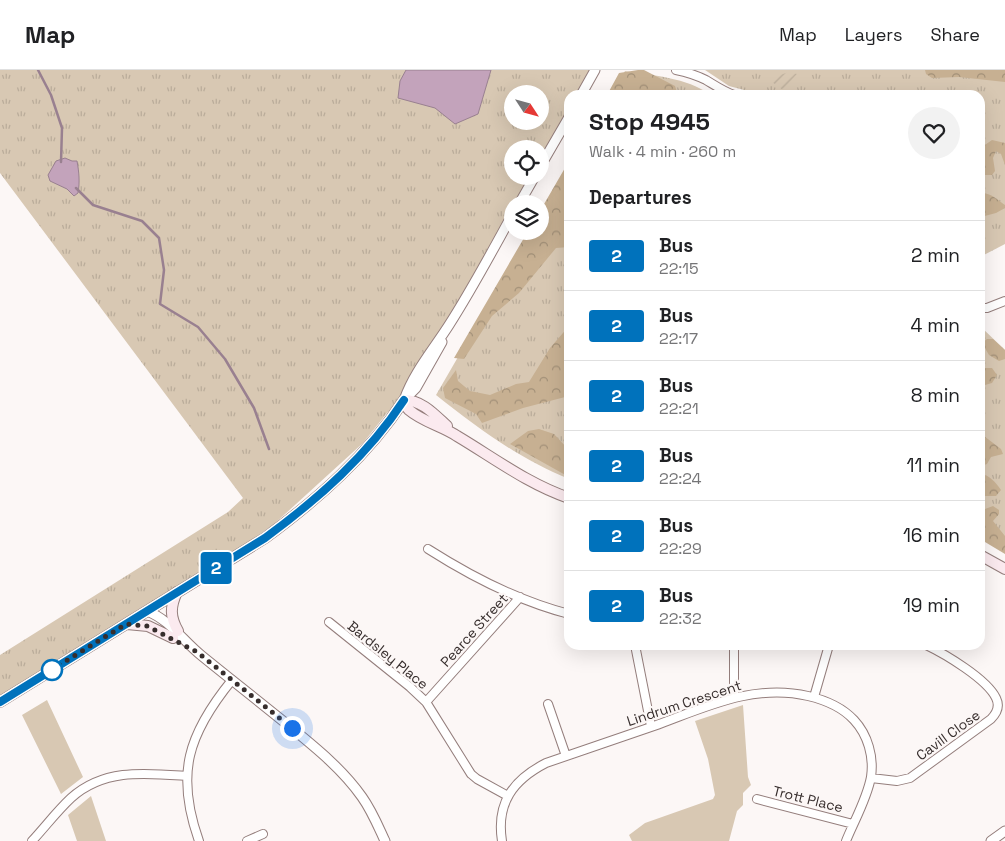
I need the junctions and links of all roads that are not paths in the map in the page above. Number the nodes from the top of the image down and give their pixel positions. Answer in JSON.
{"nodes":[{"id":1,"x":595,"y":70,"type":"edge"},
{"id":2,"x":676,"y":70,"type":"edge"},
{"id":3,"x":584,"y":90,"type":"edge"},
{"id":4,"x":718,"y":90,"type":"edge"},
{"id":5,"x":564,"y":126,"type":"edge"},
{"id":6,"x":549,"y":151,"type":"edge"},
{"id":7,"x":504,"y":229,"type":"edge"},
{"id":8,"x":1005,"y":301,"type":"edge"},
{"id":9,"x":985,"y":308,"type":"edge"},
{"id":10,"x":404,"y":400,"type":"junction"},
{"id":11,"x":564,"y":496,"type":"edge"},
{"id":12,"x":428,"y":549,"type":"dead end"},
{"id":13,"x":985,"y":558,"type":"edge"},
{"id":14,"x":1005,"y":569,"type":"edge"},
{"id":15,"x":177,"y":592,"type":"junction"},
{"id":16,"x":520,"y":597,"type":"junction"},
{"id":17,"x":147,"y":611,"type":"junction"},
{"id":18,"x":564,"y":612,"type":"edge"},
{"id":19,"x":329,"y":622,"type":"dead end"},
{"id":20,"x":126,"y":624,"type":"junction"},
{"id":21,"x":175,"y":635,"type":"junction"},
{"id":22,"x":636,"y":650,"type":"edge"},
{"id":23,"x":734,"y":650,"type":"edge"},
{"id":24,"x":828,"y":650,"type":"edge"},
{"id":25,"x":935,"y":650,"type":"edge"},
{"id":26,"x":232,"y":680,"type":"junction"},
{"id":27,"x":734,"y":697,"type":"junction"},
{"id":28,"x":814,"y":697,"type":"junction"},
{"id":29,"x":0,"y":702,"type":"edge"},
{"id":30,"x":426,"y":702,"type":"junction"},
{"id":31,"x":548,"y":704,"type":"dead end"},
{"id":32,"x":651,"y":726,"type":"junction"},
{"id":33,"x":566,"y":756,"type":"junction"},
{"id":34,"x":187,"y":776,"type":"junction"},
{"id":35,"x":871,"y":778,"type":"junction"},
{"id":36,"x":508,"y":796,"type":"junction"},
{"id":37,"x":757,"y":799,"type":"dead end"},
{"id":38,"x":853,"y":824,"type":"junction"},
{"id":39,"x":1005,"y":831,"type":"edge"},
{"id":40,"x":263,"y":834,"type":"dead end"},
{"id":41,"x":996,"y":839,"type":"edge"},
{"id":42,"x":32,"y":841,"type":"edge"},
{"id":43,"x":199,"y":841,"type":"edge"},
{"id":44,"x":247,"y":841,"type":"edge"},
{"id":45,"x":385,"y":841,"type":"edge"},
{"id":46,"x":502,"y":841,"type":"edge"},
{"id":47,"x":846,"y":841,"type":"edge"}],
"edges":[{"from":1,"to":3,"type":"street"},
{"from":2,"to":4,"type":"street"},
{"from":5,"to":6,"type":"street"},
{"from":7,"to":10,"type":"street"},
{"from":8,"to":9,"type":"street"},
{"from":10,"to":11,"type":"main road"},
{"from":10,"to":15,"type":"main road"},
{"from":12,"to":16,"type":"street"},
{"from":13,"to":14,"type":"main road"},
{"from":15,"to":17,"type":"main road"},
{"from":15,"to":21,"type":"main road"},
{"from":16,"to":18,"type":"street"},
{"from":16,"to":30,"type":"street","name":"Pearce Street"},
{"from":17,"to":20,"type":"main road"},
{"from":17,"to":21,"type":"street"},
{"from":19,"to":30,"type":"street","name":"Bardsley Place"},
{"from":20,"to":21,"type":"main road"},
{"from":20,"to":29,"type":"main road"},
{"from":21,"to":26,"type":"street"},
{"from":22,"to":32,"type":"street"},
{"from":23,"to":27,"type":"street"},
{"from":24,"to":28,"type":"street"},
{"from":25,"to":35,"type":"street","name":"Cavill Close"},
{"from":26,"to":34,"type":"street"},
{"from":26,"to":45,"type":"street"},
{"from":27,"to":28,"type":"street","name":"Lindrum Crescent"},
{"from":27,"to":32,"type":"street","name":"Lindrum Crescent"},
{"from":28,"to":35,"type":"street","name":"Lindrum Crescent"},
{"from":30,"to":36,"type":"street","name":"Bardsley Place"},
{"from":31,"to":33,"type":"street"},
{"from":32,"to":33,"type":"street","name":"Lindrum Crescent"},
{"from":33,"to":36,"type":"street","name":"Lindrum Crescent"},
{"from":34,"to":42,"type":"street"},
{"from":34,"to":43,"type":"street"},
{"from":35,"to":38,"type":"street","name":"Lindrum Crescent"},
{"from":36,"to":46,"type":"street","name":"Lindrum Crescent"},
{"from":37,"to":38,"type":"street","name":"Trott Place"},
{"from":38,"to":47,"type":"street","name":"Lindrum Crescent"},
{"from":39,"to":41,"type":"street"},
{"from":40,"to":44,"type":"street"}]}
